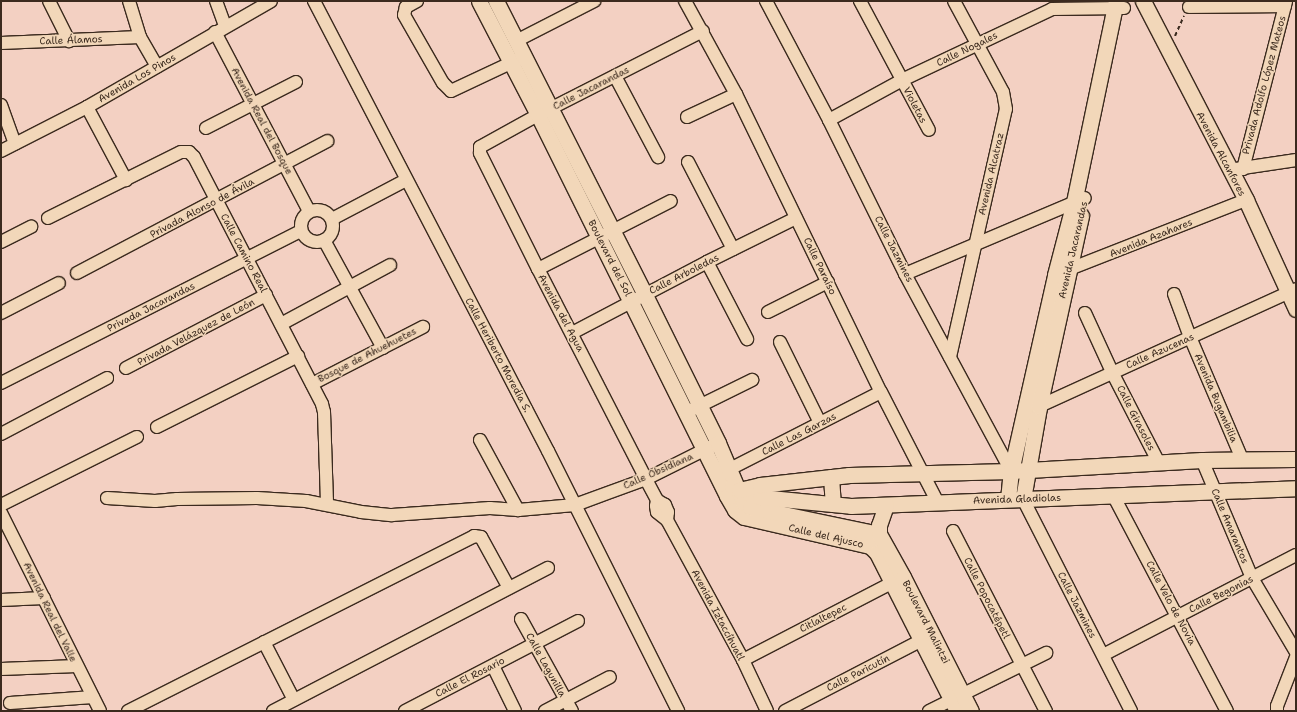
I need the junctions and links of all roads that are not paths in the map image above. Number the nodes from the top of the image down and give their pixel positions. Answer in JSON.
{"nodes":[{"id":1,"x":49,"y":1,"type":"edge"},
{"id":2,"x":129,"y":1,"type":"edge"},
{"id":3,"x":216,"y":1,"type":"edge"},
{"id":4,"x":271,"y":1,"type":"edge"},
{"id":5,"x":314,"y":1,"type":"edge"},
{"id":6,"x":418,"y":1,"type":"edge"},
{"id":7,"x":479,"y":1,"type":"edge"},
{"id":8,"x":496,"y":1,"type":"edge"},
{"id":9,"x":594,"y":1,"type":"edge"},
{"id":10,"x":685,"y":1,"type":"edge"},
{"id":11,"x":766,"y":1,"type":"edge"},
{"id":12,"x":860,"y":1,"type":"edge"},
{"id":13,"x":954,"y":1,"type":"edge"},
{"id":14,"x":1143,"y":1,"type":"edge"},
{"id":15,"x":1286,"y":4,"type":"edge"},
{"id":16,"x":1050,"y":5,"type":"edge"},
{"id":17,"x":1120,"y":5,"type":"edge"},
{"id":18,"x":1189,"y":7,"type":"road end"},
{"id":19,"x":220,"y":29,"type":"junction"},
{"id":20,"x":703,"y":31,"type":"junction"},
{"id":21,"x":140,"y":37,"type":"junction"},
{"id":22,"x":69,"y":41,"type":"junction"},
{"id":23,"x":516,"y":41,"type":"junction"},
{"id":24,"x":1,"y":43,"type":"edge"},
{"id":25,"x":976,"y":44,"type":"junction"},
{"id":26,"x":524,"y":56,"type":"junction"},
{"id":27,"x":511,"y":63,"type":"junction"},
{"id":28,"x":157,"y":67,"type":"junction"},
{"id":29,"x":614,"y":76,"type":"junction"},
{"id":30,"x":902,"y":80,"type":"junction"},
{"id":31,"x":296,"y":82,"type":"dead end"},
{"id":32,"x":736,"y":94,"type":"junction"},
{"id":33,"x":253,"y":104,"type":"junction"},
{"id":34,"x":1,"y":105,"type":"edge"},
{"id":35,"x":87,"y":106,"type":"junction"},
{"id":36,"x":545,"y":112,"type":"junction"},
{"id":37,"x":687,"y":117,"type":"dead end"},
{"id":38,"x":829,"y":120,"type":"junction"},
{"id":39,"x":206,"y":128,"type":"dead end"},
{"id":40,"x":928,"y":130,"type":"dead end"},
{"id":41,"x":327,"y":142,"type":"dead end"},
{"id":42,"x":16,"y":144,"type":"junction"},
{"id":43,"x":480,"y":147,"type":"joint"},
{"id":44,"x":1,"y":151,"type":"edge"},
{"id":45,"x":658,"y":157,"type":"dead end"},
{"id":46,"x":1296,"y":160,"type":"edge"},
{"id":47,"x":688,"y":162,"type":"dead end"},
{"id":48,"x":285,"y":164,"type":"junction"},
{"id":49,"x":1236,"y":169,"type":"junction"},
{"id":50,"x":126,"y":180,"type":"junction"},
{"id":51,"x":406,"y":180,"type":"junction"},
{"id":52,"x":216,"y":200,"type":"junction"},
{"id":53,"x":1080,"y":200,"type":"junction"},
{"id":54,"x":1246,"y":200,"type":"junction"},
{"id":55,"x":671,"y":201,"type":"dead end"},
{"id":56,"x":309,"y":211,"type":"junction"},
{"id":57,"x":48,"y":218,"type":"dead end"},
{"id":58,"x":796,"y":218,"type":"junction"},
{"id":59,"x":332,"y":219,"type":"junction"},
{"id":60,"x":31,"y":227,"type":"dead end"},
{"id":61,"x":301,"y":231,"type":"junction"},
{"id":62,"x":606,"y":234,"type":"junction"},
{"id":63,"x":324,"y":240,"type":"junction"},
{"id":64,"x":1,"y":242,"type":"edge"},
{"id":65,"x":976,"y":243,"type":"junction"},
{"id":66,"x":733,"y":249,"type":"junction"},
{"id":67,"x":247,"y":259,"type":"junction"},
{"id":68,"x":708,"y":262,"type":"junction"},
{"id":69,"x":390,"y":265,"type":"dead end"},
{"id":70,"x":538,"y":269,"type":"junction"},
{"id":71,"x":77,"y":273,"type":"dead end"},
{"id":72,"x":1062,"y":273,"type":"junction"},
{"id":73,"x":905,"y":274,"type":"junction"},
{"id":74,"x":828,"y":282,"type":"junction"},
{"id":75,"x":59,"y":283,"type":"dead end"},
{"id":76,"x":350,"y":287,"type":"junction"},
{"id":77,"x":1292,"y":291,"type":"edge"},
{"id":78,"x":1174,"y":294,"type":"dead end"},
{"id":79,"x":266,"y":295,"type":"junction"},
{"id":80,"x":638,"y":298,"type":"junction"},
{"id":81,"x":1296,"y":309,"type":"edge"},
{"id":82,"x":768,"y":312,"type":"dead end"},
{"id":83,"x":1085,"y":312,"type":"dead end"},
{"id":84,"x":1,"y":313,"type":"edge"},
{"id":85,"x":281,"y":324,"type":"junction"},
{"id":86,"x":422,"y":327,"type":"dead end"},
{"id":87,"x":572,"y":333,"type":"junction"},
{"id":88,"x":1190,"y":337,"type":"junction"},
{"id":89,"x":747,"y":339,"type":"dead end"},
{"id":90,"x":780,"y":342,"type":"dead end"},
{"id":91,"x":383,"y":348,"type":"junction"},
{"id":92,"x":666,"y":354,"type":"junction"},
{"id":93,"x":298,"y":356,"type":"junction"},
{"id":94,"x":950,"y":357,"type":"junction"},
{"id":95,"x":126,"y":368,"type":"dead end"},
{"id":96,"x":1112,"y":372,"type":"junction"},
{"id":97,"x":107,"y":378,"type":"dead end"},
{"id":98,"x":752,"y":380,"type":"dead end"},
{"id":99,"x":1,"y":384,"type":"edge"},
{"id":100,"x":312,"y":384,"type":"junction"},
{"id":101,"x":881,"y":392,"type":"junction"},
{"id":102,"x":699,"y":406,"type":"junction"},
{"id":103,"x":1039,"y":407,"type":"junction"},
{"id":104,"x":685,"y":413,"type":"junction"},
{"id":105,"x":1024,"y":413,"type":"junction"},
{"id":106,"x":820,"y":423,"type":"junction"},
{"id":107,"x":157,"y":427,"type":"dead end"},
{"id":108,"x":1,"y":434,"type":"edge"},
{"id":109,"x":137,"y":437,"type":"dead end"},
{"id":110,"x":480,"y":440,"type":"dead end"},
{"id":111,"x":712,"y":446,"type":"junction"},
{"id":112,"x":1242,"y":459,"type":"junction"},
{"id":113,"x":1296,"y":459,"type":"edge"},
{"id":114,"x":1202,"y":460,"type":"junction"},
{"id":115,"x":1159,"y":463,"type":"junction"},
{"id":116,"x":1028,"y":469,"type":"junction"},
{"id":117,"x":1011,"y":471,"type":"junction"},
{"id":118,"x":724,"y":472,"type":"junction"},
{"id":119,"x":922,"y":473,"type":"junction"},
{"id":120,"x":831,"y":477,"type":"junction"},
{"id":121,"x":646,"y":479,"type":"junction"},
{"id":122,"x":1296,"y":488,"type":"edge"},
{"id":123,"x":1214,"y":490,"type":"junction"},
{"id":124,"x":733,"y":493,"type":"junction"},
{"id":125,"x":1114,"y":495,"type":"junction"},
{"id":126,"x":107,"y":498,"type":"dead end"},
{"id":127,"x":1015,"y":499,"type":"junction"},
{"id":128,"x":937,"y":501,"type":"junction"},
{"id":129,"x":327,"y":504,"type":"junction"},
{"id":130,"x":833,"y":504,"type":"junction"},
{"id":131,"x":1,"y":505,"type":"edge"},
{"id":132,"x":575,"y":505,"type":"junction"},
{"id":133,"x":886,"y":505,"type":"junction"},
{"id":134,"x":518,"y":510,"type":"junction"},
{"id":135,"x":1,"y":513,"type":"edge"},
{"id":136,"x":740,"y":514,"type":"joint"},
{"id":137,"x":953,"y":531,"type":"dead end"},
{"id":138,"x":879,"y":534,"type":"junction"},
{"id":139,"x":1,"y":538,"type":"edge"},
{"id":140,"x":14,"y":538,"type":"junction"},
{"id":141,"x":1296,"y":555,"type":"edge"},
{"id":142,"x":548,"y":568,"type":"dead end"},
{"id":143,"x":1252,"y":578,"type":"junction"},
{"id":144,"x":898,"y":580,"type":"junction"},
{"id":145,"x":509,"y":588,"type":"junction"},
{"id":146,"x":44,"y":598,"type":"junction"},
{"id":147,"x":1,"y":600,"type":"edge"},
{"id":148,"x":1179,"y":616,"type":"junction"},
{"id":149,"x":521,"y":619,"type":"dead end"},
{"id":150,"x":578,"y":621,"type":"dead end"},
{"id":151,"x":926,"y":637,"type":"junction"},
{"id":152,"x":264,"y":642,"type":"junction"},
{"id":153,"x":534,"y":644,"type":"junction"},
{"id":154,"x":1296,"y":652,"type":"edge"},
{"id":155,"x":1046,"y":653,"type":"dead end"},
{"id":156,"x":1103,"y":655,"type":"junction"},
{"id":157,"x":1296,"y":657,"type":"edge"},
{"id":158,"x":743,"y":660,"type":"junction"},
{"id":159,"x":1022,"y":665,"type":"junction"},
{"id":160,"x":78,"y":666,"type":"junction"},
{"id":161,"x":492,"y":666,"type":"junction"},
{"id":162,"x":1,"y":669,"type":"edge"},
{"id":163,"x":610,"y":677,"type":"dead end"},
{"id":164,"x":93,"y":697,"type":"junction"},
{"id":165,"x":294,"y":700,"type":"junction"},
{"id":166,"x":566,"y":700,"type":"junction"},
{"id":167,"x":10,"y":702,"type":"dead end"},
{"id":168,"x":957,"y":702,"type":"edge"},
{"id":169,"x":135,"y":709,"type":"edge"},
{"id":170,"x":100,"y":711,"type":"edge"},
{"id":171,"x":273,"y":711,"type":"edge"},
{"id":172,"x":405,"y":711,"type":"edge"},
{"id":173,"x":515,"y":711,"type":"edge"},
{"id":174,"x":545,"y":711,"type":"edge"},
{"id":175,"x":572,"y":711,"type":"edge"},
{"id":176,"x":678,"y":711,"type":"edge"},
{"id":177,"x":767,"y":711,"type":"edge"},
{"id":178,"x":785,"y":711,"type":"edge"},
{"id":179,"x":929,"y":711,"type":"edge"},
{"id":180,"x":971,"y":711,"type":"edge"},
{"id":181,"x":1046,"y":711,"type":"edge"},
{"id":182,"x":1131,"y":711,"type":"edge"},
{"id":183,"x":1227,"y":711,"type":"edge"},
{"id":184,"x":1277,"y":711,"type":"edge"}],
"edges":[{"from":1,"to":22,"type":"street"},
{"from":2,"to":21,"type":"street"},
{"from":3,"to":19,"type":"street","name":"Avenida Real del Bosque"},
{"from":4,"to":19,"type":"street","name":"Avenida Los Pinos"},
{"from":5,"to":51,"type":"street","name":"Calle Heriberto Moredia S."},
{"from":6,"to":27,"type":"street"},
{"from":7,"to":27,"type":"street","name":"Boulevard del Sol"},
{"from":8,"to":23,"type":"street","name":"Boulevard del Sol"},
{"from":9,"to":23,"type":"street"},
{"from":10,"to":20,"type":"street","name":"Calle Paraíso"},
{"from":11,"to":38,"type":"street","name":"Calle Jazmines"},
{"from":12,"to":30,"type":"street","name":"Violetas"},
{"from":13,"to":25,"type":"street","name":"Avenida Alcatraz"},
{"from":14,"to":49,"type":"street","name":"Avenida Alcanfores"},
{"from":15,"to":18,"type":"street"},
{"from":15,"to":49,"type":"street","name":"Privada Adolfo López Mateos"},
{"from":16,"to":17,"type":"street","name":"Calle Nogales"},
{"from":16,"to":25,"type":"street","name":"Calle Nogales"},
{"from":17,"to":53,"type":"street","name":"Avenida Jacarandas"},
{"from":19,"to":28,"type":"street","name":"Avenida Los Pinos"},
{"from":19,"to":33,"type":"street","name":"Avenida Real del Bosque"},
{"from":20,"to":29,"type":"street","name":"Calle Jacarandas"},
{"from":20,"to":32,"type":"street","name":"Calle Paraíso"},
{"from":21,"to":22,"type":"street","name":"Calle Álamos"},
{"from":21,"to":28,"type":"street"},
{"from":22,"to":24,"type":"street","name":"Calle Álamos"},
{"from":23,"to":26,"type":"street","name":"Boulevard del Sol"},
{"from":25,"to":30,"type":"street","name":"Calle Nogales"},
{"from":25,"to":65,"type":"street","name":"Avenida Alcatraz"},
{"from":26,"to":27,"type":"street"},
{"from":26,"to":36,"type":"street","name":"Boulevard del Sol"},
{"from":27,"to":36,"type":"street","name":"Boulevard del Sol"},
{"from":28,"to":35,"type":"street","name":"Avenida Los Pinos"},
{"from":29,"to":36,"type":"street","name":"Calle Jacarandas"},
{"from":29,"to":45,"type":"street"},
{"from":30,"to":38,"type":"street","name":"Calle Nogales"},
{"from":30,"to":40,"type":"street","name":"Violetas"},
{"from":31,"to":33,"type":"street"},
{"from":32,"to":37,"type":"street"},
{"from":32,"to":58,"type":"street","name":"Calle Paraíso"},
{"from":33,"to":39,"type":"street"},
{"from":33,"to":48,"type":"street","name":"Avenida Real del Bosque"},
{"from":34,"to":42,"type":"street"},
{"from":35,"to":42,"type":"street","name":"Avenida Los Pinos"},
{"from":35,"to":50,"type":"street"},
{"from":36,"to":43,"type":"street","name":"Calle Jacarandas"},
{"from":36,"to":62,"type":"street","name":"Boulevard del Sol"},
{"from":38,"to":73,"type":"street","name":"Calle Jazmines"},
{"from":41,"to":48,"type":"street","name":"Privada Alonso de Ávila"},
{"from":42,"to":44,"type":"street","name":"Avenida Los Pinos"},
{"from":43,"to":70,"type":"street","name":"Avenida del Agua"},
{"from":46,"to":49,"type":"street"},
{"from":47,"to":66,"type":"street"},
{"from":48,"to":52,"type":"street","name":"Privada Alonso de Ávila"},
{"from":48,"to":56,"type":"street","name":"Avenida Real del Bosque"},
{"from":49,"to":54,"type":"street","name":"Avenida Alcanfores"},
{"from":50,"to":52,"type":"street","name":"Calle Camino Real"},
{"from":50,"to":57,"type":"street"},
{"from":51,"to":59,"type":"street"},
{"from":51,"to":132,"type":"street","name":"Calle Heriberto Moredia S."},
{"from":52,"to":67,"type":"street","name":"Calle Camino Real"},
{"from":52,"to":71,"type":"street","name":"Privada Alonso de Ávila"},
{"from":53,"to":65,"type":"street"},
{"from":53,"to":72,"type":"street","name":"Avenida Jacarandas"},
{"from":54,"to":72,"type":"street","name":"Avenida Azahares"},
{"from":54,"to":77,"type":"street","name":"Avenida Alcanfores"},
{"from":55,"to":62,"type":"street"},
{"from":56,"to":59,"type":"street"},
{"from":56,"to":61,"type":"street"},
{"from":58,"to":66,"type":"street","name":"Calle Arboledas"},
{"from":58,"to":74,"type":"street","name":"Calle Paraíso"},
{"from":59,"to":63,"type":"street"},
{"from":60,"to":64,"type":"street"},
{"from":61,"to":63,"type":"street"},
{"from":61,"to":67,"type":"street","name":"Privada Jacarandas"},
{"from":62,"to":70,"type":"street"},
{"from":62,"to":80,"type":"street","name":"Boulevard del Sol"},
{"from":63,"to":76,"type":"street"},
{"from":65,"to":73,"type":"street"},
{"from":65,"to":94,"type":"street","name":"Avenida Alcatraz"},
{"from":66,"to":68,"type":"street","name":"Calle Arboledas"},
{"from":67,"to":79,"type":"street","name":"Calle Camino Real"},
{"from":67,"to":99,"type":"street","name":"Privada Jacarandas"},
{"from":68,"to":80,"type":"street","name":"Calle Arboledas"},
{"from":68,"to":89,"type":"street"},
{"from":69,"to":76,"type":"street"},
{"from":70,"to":87,"type":"street","name":"Avenida del Agua"},
{"from":72,"to":103,"type":"street","name":"Avenida Jacarandas"},
{"from":72,"to":105,"type":"street","name":"Avenida Jacarandas"},
{"from":73,"to":94,"type":"street","name":"Calle Jazmines"},
{"from":74,"to":82,"type":"street"},
{"from":74,"to":101,"type":"street","name":"Calle Paraíso"},
{"from":75,"to":84,"type":"street"},
{"from":76,"to":85,"type":"street"},
{"from":76,"to":91,"type":"street"},
{"from":77,"to":81,"type":"street","name":"Avenida Alcanfores"},
{"from":77,"to":88,"type":"street","name":"Calle Azucenas"},
{"from":78,"to":88,"type":"street","name":"Avenida Bugambilia"},
{"from":79,"to":85,"type":"street","name":"Calle Camino Real"},
{"from":79,"to":95,"type":"street","name":"Privada Velázquez de León"},
{"from":80,"to":87,"type":"street","name":"Calle Arboledas"},
{"from":80,"to":92,"type":"street","name":"Boulevard del Sol"},
{"from":83,"to":96,"type":"street","name":"Calle Girasoles"},
{"from":85,"to":93,"type":"street","name":"Calle Camino Real"},
{"from":86,"to":91,"type":"street","name":"Bosque de Ahuehuetes"},
{"from":87,"to":121,"type":"street","name":"Avenida del Agua"},
{"from":88,"to":96,"type":"street","name":"Calle Azucenas"},
{"from":88,"to":112,"type":"street","name":"Avenida Bugambilia"},
{"from":90,"to":106,"type":"street"},
{"from":91,"to":100,"type":"street","name":"Bosque de Ahuehuetes"},
{"from":92,"to":102,"type":"street","name":"Boulevard del Sol"},
{"from":92,"to":104,"type":"street","name":"Boulevard del Sol"},
{"from":93,"to":100,"type":"street","name":"Calle Camino Real"},
{"from":93,"to":107,"type":"street"},
{"from":94,"to":117,"type":"street","name":"Calle Jazmines"},
{"from":96,"to":103,"type":"street","name":"Calle Azucenas"},
{"from":96,"to":115,"type":"street","name":"Calle Girasoles"},
{"from":97,"to":108,"type":"street"},
{"from":98,"to":102,"type":"street"},
{"from":100,"to":129,"type":"street","name":"Calle Camino Real"},
{"from":101,"to":106,"type":"street","name":"Calle Las Garzas"},
{"from":101,"to":119,"type":"street","name":"Calle Paraíso"},
{"from":102,"to":104,"type":"street"},
{"from":102,"to":111,"type":"street","name":"Boulevard del Sol"},
{"from":103,"to":105,"type":"street","name":"Calle Azucenas"},
{"from":103,"to":116,"type":"street","name":"Avenida Jacarandas"},
{"from":104,"to":111,"type":"street","name":"Boulevard del Sol"},
{"from":105,"to":117,"type":"street","name":"Avenida Jacarandas"},
{"from":106,"to":118,"type":"street","name":"Calle Las Garzas"},
{"from":109,"to":131,"type":"street"},
{"from":110,"to":134,"type":"street"},
{"from":111,"to":118,"type":"street","name":"Boulevard del Sol"},
{"from":111,"to":121,"type":"street","name":"Calle Obsidiana"},
{"from":112,"to":113,"type":"street"},
{"from":112,"to":114,"type":"street"},
{"from":114,"to":115,"type":"street"},
{"from":114,"to":123,"type":"street","name":"Calle Amarantos"},
{"from":115,"to":116,"type":"street"},
{"from":116,"to":117,"type":"street"},
{"from":116,"to":127,"type":"street","name":"Avenida Jacarandas"},
{"from":117,"to":119,"type":"street"},
{"from":117,"to":127,"type":"street"},
{"from":118,"to":124,"type":"street","name":"Boulevard del Sol"},
{"from":119,"to":120,"type":"street"},
{"from":119,"to":128,"type":"street","name":"Calle Paraíso"},
{"from":120,"to":124,"type":"street"},
{"from":120,"to":130,"type":"street"},
{"from":121,"to":132,"type":"street","name":"Calle Obsidiana"},
{"from":121,"to":158,"type":"street","name":"Avenida Iztaccíhuatl"},
{"from":122,"to":123,"type":"street","name":"Avenida Gladiolas"},
{"from":123,"to":125,"type":"street","name":"Avenida Gladiolas"},
{"from":123,"to":143,"type":"street","name":"Calle Amarantos"},
{"from":124,"to":130,"type":"street","name":"Avenida Gladiolas"},
{"from":124,"to":136,"type":"street","name":"Boulevard del Sol"},
{"from":124,"to":138,"type":"street","name":"Calle del Ajusco"},
{"from":125,"to":127,"type":"street","name":"Avenida Gladiolas"},
{"from":125,"to":148,"type":"street","name":"Calle Velo de Novia"},
{"from":126,"to":129,"type":"street","name":"Calle Obsidiana"},
{"from":127,"to":128,"type":"street","name":"Avenida Gladiolas"},
{"from":127,"to":156,"type":"street","name":"Calle Jazmines"},
{"from":128,"to":133,"type":"street","name":"Avenida Gladiolas"},
{"from":129,"to":134,"type":"street","name":"Calle Obsidiana"},
{"from":130,"to":133,"type":"street","name":"Avenida Gladiolas"},
{"from":132,"to":134,"type":"street","name":"Calle Obsidiana"},
{"from":132,"to":176,"type":"street","name":"Calle Heriberto Moredia S."},
{"from":133,"to":138,"type":"street"},
{"from":135,"to":140,"type":"street","name":"Avenida Real del Valle"},
{"from":136,"to":144,"type":"street","name":"Calle del Ajusco"},
{"from":137,"to":159,"type":"street","name":"Calle Popocatépetl"},
{"from":138,"to":144,"type":"street","name":"Boulevard Malintzi"},
{"from":139,"to":140,"type":"street"},
{"from":140,"to":146,"type":"street","name":"Avenida Real del Valle"},
{"from":141,"to":143,"type":"street","name":"Calle Begonias"},
{"from":142,"to":145,"type":"street"},
{"from":143,"to":148,"type":"street","name":"Calle Begonias"},
{"from":143,"to":154,"type":"street","name":"Calle Amarantos"},
{"from":144,"to":151,"type":"street","name":"Boulevard Malintzi"},
{"from":144,"to":158,"type":"street","name":"Citlaltepec"},
{"from":145,"to":152,"type":"street"},
{"from":145,"to":165,"type":"street"},
{"from":146,"to":147,"type":"street"},
{"from":146,"to":160,"type":"street","name":"Avenida Real del Valle"},
{"from":148,"to":156,"type":"street","name":"Calle Begonias"},
{"from":148,"to":183,"type":"street","name":"Calle Velo de Novia"},
{"from":149,"to":153,"type":"street","name":"Calle Lagunilla"},
{"from":150,"to":153,"type":"street","name":"Calle El Rosario"},
{"from":151,"to":168,"type":"street","name":"Boulevard Malintzi"},
{"from":151,"to":178,"type":"street","name":"Calle Paricutín"},
{"from":152,"to":165,"type":"street"},
{"from":152,"to":169,"type":"street"},
{"from":153,"to":161,"type":"street","name":"Calle El Rosario"},
{"from":153,"to":166,"type":"street","name":"Calle Lagunilla"},
{"from":155,"to":159,"type":"street"},
{"from":156,"to":182,"type":"street","name":"Calle Jazmines"},
{"from":157,"to":184,"type":"street"},
{"from":158,"to":177,"type":"street","name":"Avenida Iztaccíhuatl"},
{"from":159,"to":168,"type":"street"},
{"from":159,"to":181,"type":"street","name":"Calle Popocatépetl"},
{"from":160,"to":162,"type":"street"},
{"from":160,"to":164,"type":"street","name":"Avenida Real del Valle"},
{"from":161,"to":172,"type":"street","name":"Calle El Rosario"},
{"from":161,"to":173,"type":"street"},
{"from":163,"to":166,"type":"street"},
{"from":164,"to":167,"type":"street"},
{"from":164,"to":170,"type":"street","name":"Avenida Real del Valle"},
{"from":165,"to":171,"type":"street"},
{"from":166,"to":174,"type":"street"},
{"from":166,"to":175,"type":"street","name":"Calle Lagunilla"},
{"from":168,"to":179,"type":"street"},
{"from":168,"to":180,"type":"street","name":"Boulevard Malintzi"}]}
